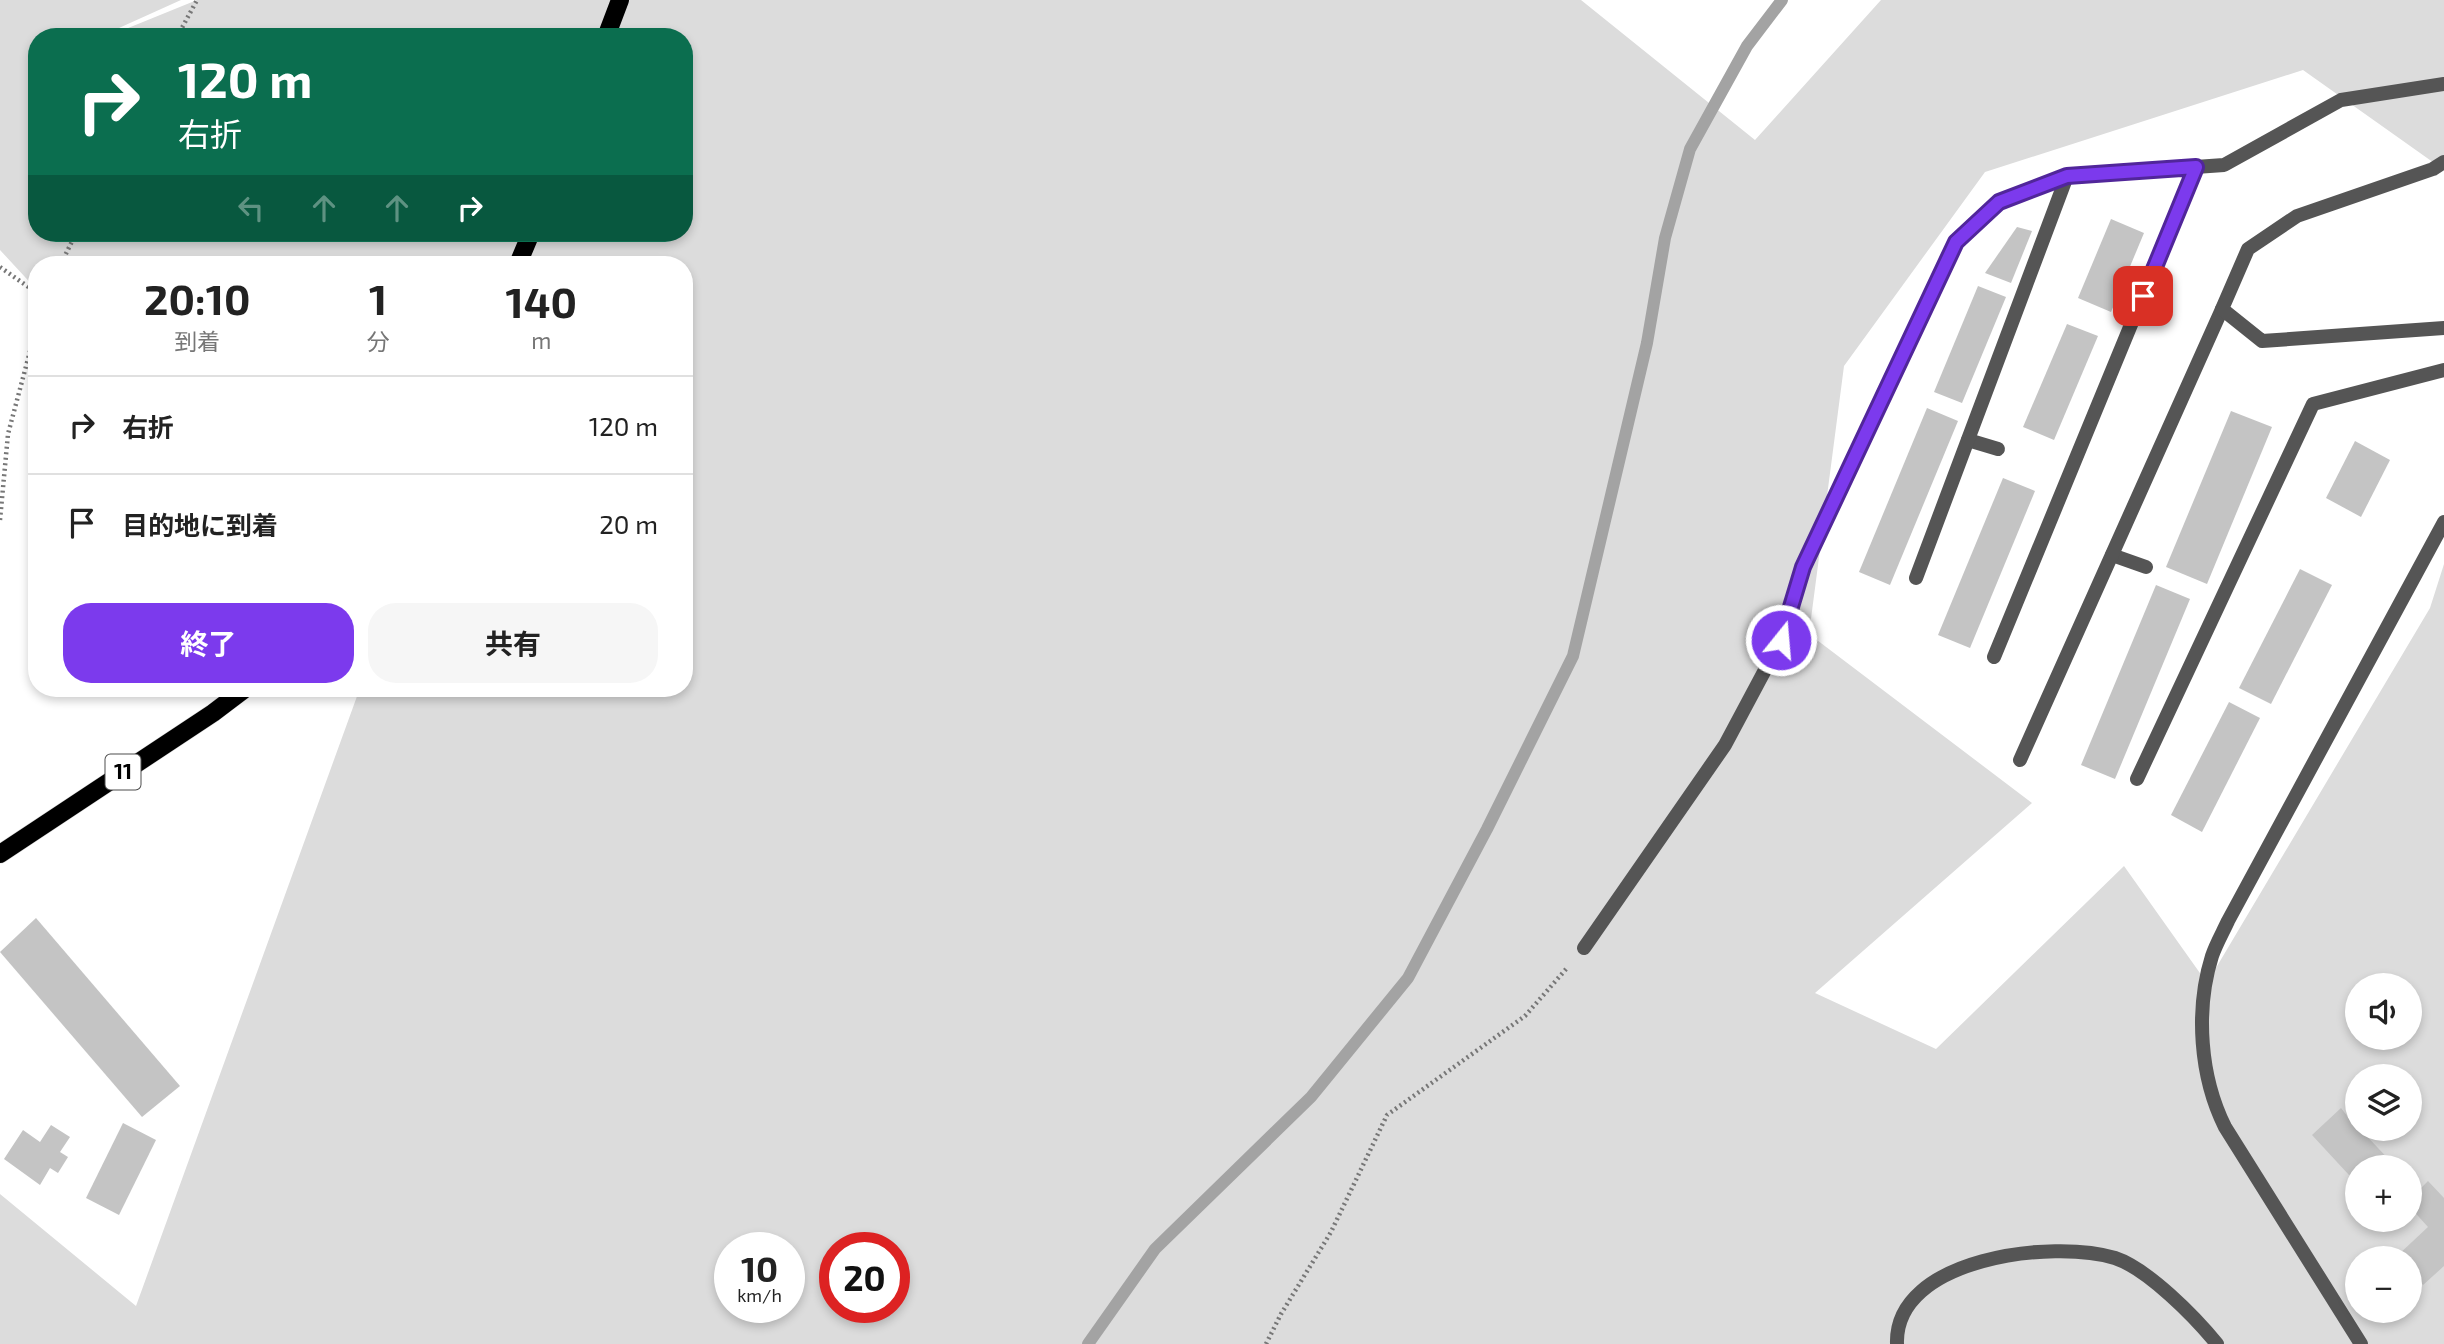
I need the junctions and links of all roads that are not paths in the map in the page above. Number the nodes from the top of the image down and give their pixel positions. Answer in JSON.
{"nodes":[{"id":1,"x":620,"y":0,"type":"edge"},
{"id":2,"x":609,"y":28,"type":"edge"},
{"id":3,"x":2444,"y":84,"type":"edge"},
{"id":4,"x":2444,"y":162,"type":"edge"},
{"id":5,"x":2196,"y":167,"type":"junction"},
{"id":6,"x":2067,"y":176,"type":"junction"},
{"id":7,"x":2222,"y":309,"type":"junction"},
{"id":8,"x":2444,"y":328,"type":"edge"},
{"id":9,"x":2444,"y":370,"type":"edge"},
{"id":10,"x":1968,"y":440,"type":"junction"},
{"id":11,"x":1998,"y":449,"type":"dead end"},
{"id":12,"x":2444,"y":522,"type":"edge"},
{"id":13,"x":2112,"y":555,"type":"junction"},
{"id":14,"x":2146,"y":567,"type":"dead end"},
{"id":15,"x":1916,"y":578,"type":"dead end"},
{"id":16,"x":1994,"y":657,"type":"dead end"},
{"id":17,"x":234,"y":697,"type":"edge"},
{"id":18,"x":2020,"y":760,"type":"dead end"},
{"id":19,"x":2137,"y":779,"type":"dead end"},
{"id":20,"x":0,"y":854,"type":"edge"},
{"id":21,"x":1584,"y":948,"type":"road end"},
{"id":22,"x":1897,"y":1344,"type":"edge"},
{"id":23,"x":2217,"y":1344,"type":"edge"},
{"id":24,"x":2361,"y":1344,"type":"edge"}],
"edges":[{"from":1,"to":2,"type":"main road"},
{"from":3,"to":5,"type":"street"},
{"from":4,"to":7,"type":"street"},
{"from":5,"to":6,"type":"street"},
{"from":5,"to":16,"type":"street"},
{"from":6,"to":10,"type":"street"},
{"from":6,"to":21,"type":"street"},
{"from":7,"to":8,"type":"street"},
{"from":7,"to":13,"type":"street"},
{"from":9,"to":19,"type":"street"},
{"from":10,"to":11,"type":"street"},
{"from":10,"to":15,"type":"street"},
{"from":12,"to":24,"type":"street"},
{"from":13,"to":14,"type":"street"},
{"from":13,"to":18,"type":"street"},
{"from":17,"to":20,"type":"main road","number":"11"},
{"from":22,"to":23,"type":"street"}]}
